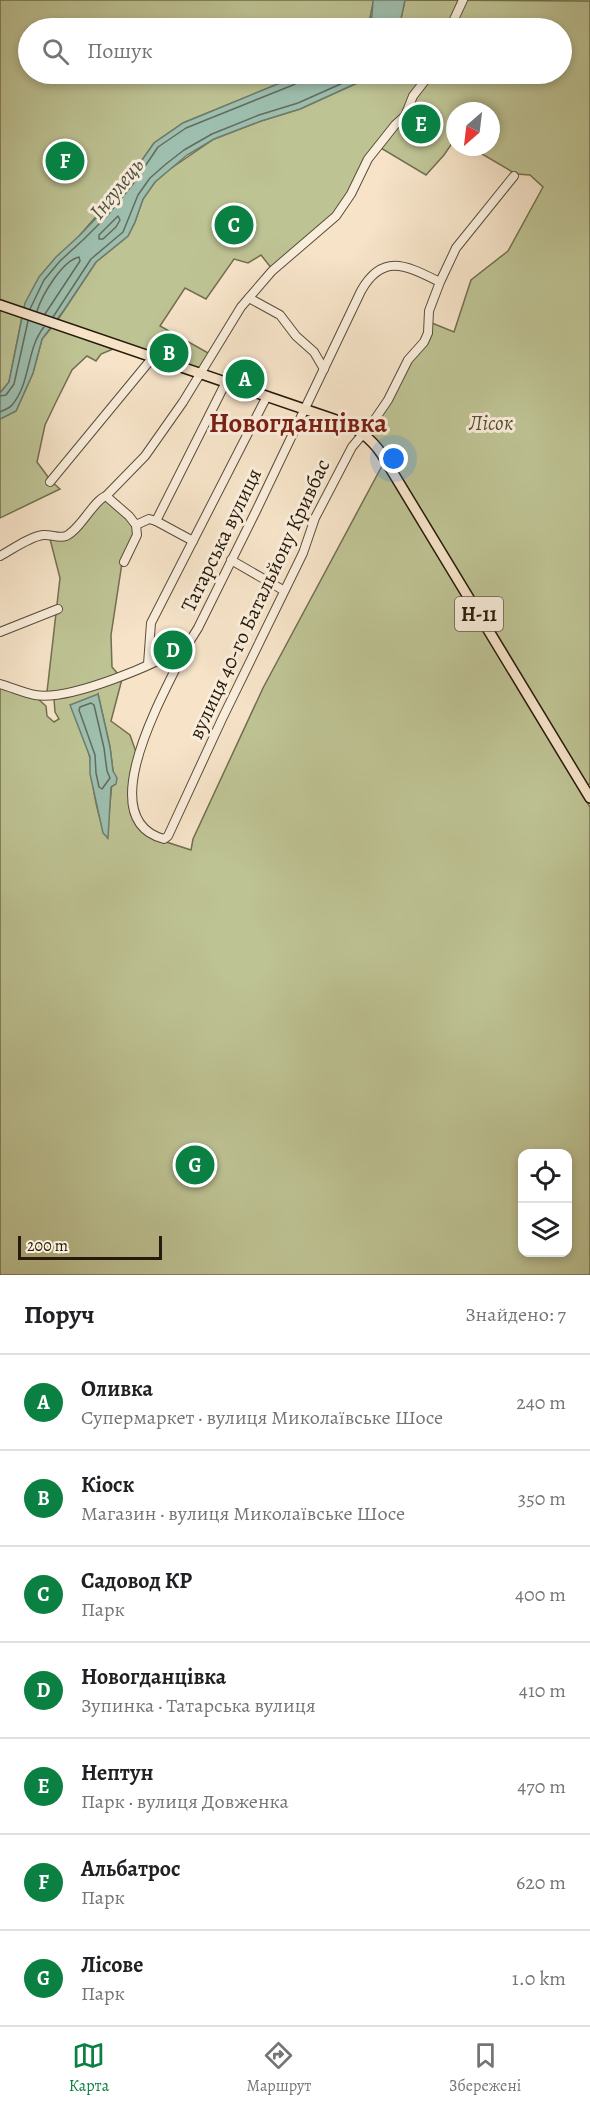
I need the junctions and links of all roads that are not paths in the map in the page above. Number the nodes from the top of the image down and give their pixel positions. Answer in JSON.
{"nodes":[{"id":1,"x":463,"y":0,"type":"edge"},
{"id":2,"x":455,"y":18,"type":"edge"},
{"id":3,"x":422,"y":84,"type":"edge"},
{"id":4,"x":514,"y":176,"type":"dead end"},
{"id":5,"x":440,"y":282,"type":"junction"},
{"id":6,"x":249,"y":298,"type":"junction"},
{"id":7,"x":4,"y":306,"type":"edge"},
{"id":8,"x":153,"y":357,"type":"junction"},
{"id":9,"x":324,"y":369,"type":"junction"},
{"id":10,"x":201,"y":373,"type":"junction"},
{"id":11,"x":226,"y":382,"type":"junction"},
{"id":12,"x":267,"y":396,"type":"junction"},
{"id":13,"x":305,"y":409,"type":"junction"},
{"id":14,"x":363,"y":433,"type":"junction"},
{"id":15,"x":50,"y":482,"type":"dead end"},
{"id":16,"x":106,"y":496,"type":"junction"},
{"id":17,"x":156,"y":521,"type":"junction"},
{"id":18,"x":136,"y":525,"type":"junction"},
{"id":19,"x":193,"y":541,"type":"junction"},
{"id":20,"x":0,"y":556,"type":"edge"},
{"id":21,"x":231,"y":560,"type":"junction"},
{"id":22,"x":124,"y":562,"type":"dead end"},
{"id":23,"x":283,"y":590,"type":"junction"},
{"id":24,"x":57,"y":609,"type":"dead end"},
{"id":25,"x":0,"y":632,"type":"edge"},
{"id":26,"x":188,"y":644,"type":"junction"},
{"id":27,"x":148,"y":664,"type":"junction"},
{"id":28,"x":0,"y":684,"type":"edge"},
{"id":29,"x":590,"y":798,"type":"edge"},
{"id":30,"x":142,"y":828,"type":"joint"}],
"edges":[{"from":1,"to":2,"type":"street"},
{"from":3,"to":6,"type":"street"},
{"from":4,"to":5,"type":"street","name":"вулиця 40-го Батальйону Кривбас"},
{"from":5,"to":9,"type":"street","name":"Татарська вулиця"},
{"from":5,"to":14,"type":"street","name":"вулиця 40-го Батальйону Кривбас"},
{"from":6,"to":9,"type":"street"},
{"from":6,"to":10,"type":"street"},
{"from":7,"to":8,"type":"main road","number":"Н-11"},
{"from":8,"to":10,"type":"main road","number":"Н-11"},
{"from":8,"to":15,"type":"street"},
{"from":9,"to":13,"type":"street","name":"Татарська вулиця"},
{"from":10,"to":11,"type":"main road","number":"Н-11"},
{"from":10,"to":16,"type":"street"},
{"from":11,"to":12,"type":"main road","number":"Н-11"},
{"from":11,"to":17,"type":"street"},
{"from":12,"to":13,"type":"main road","number":"Н-11"},
{"from":12,"to":19,"type":"street"},
{"from":13,"to":14,"type":"main road","number":"Н-11"},
{"from":13,"to":21,"type":"street","name":"Татарська вулиця"},
{"from":14,"to":23,"type":"street","name":"вулиця 40-го Батальйону Кривбас"},
{"from":14,"to":29,"type":"main road","number":"Н-11"},
{"from":16,"to":18,"type":"street"},
{"from":16,"to":20,"type":"street"},
{"from":17,"to":18,"type":"street"},
{"from":17,"to":19,"type":"street"},
{"from":18,"to":22,"type":"street"},
{"from":19,"to":27,"type":"street"},
{"from":21,"to":23,"type":"street"},
{"from":21,"to":26,"type":"street","name":"Татарська вулиця"},
{"from":23,"to":30,"type":"street","name":"вулиця 40-го Батальйону Кривбас"},
{"from":24,"to":25,"type":"street"},
{"from":26,"to":27,"type":"street"},
{"from":26,"to":30,"type":"street","name":"Татарська вулиця"},
{"from":27,"to":28,"type":"street"}]}
